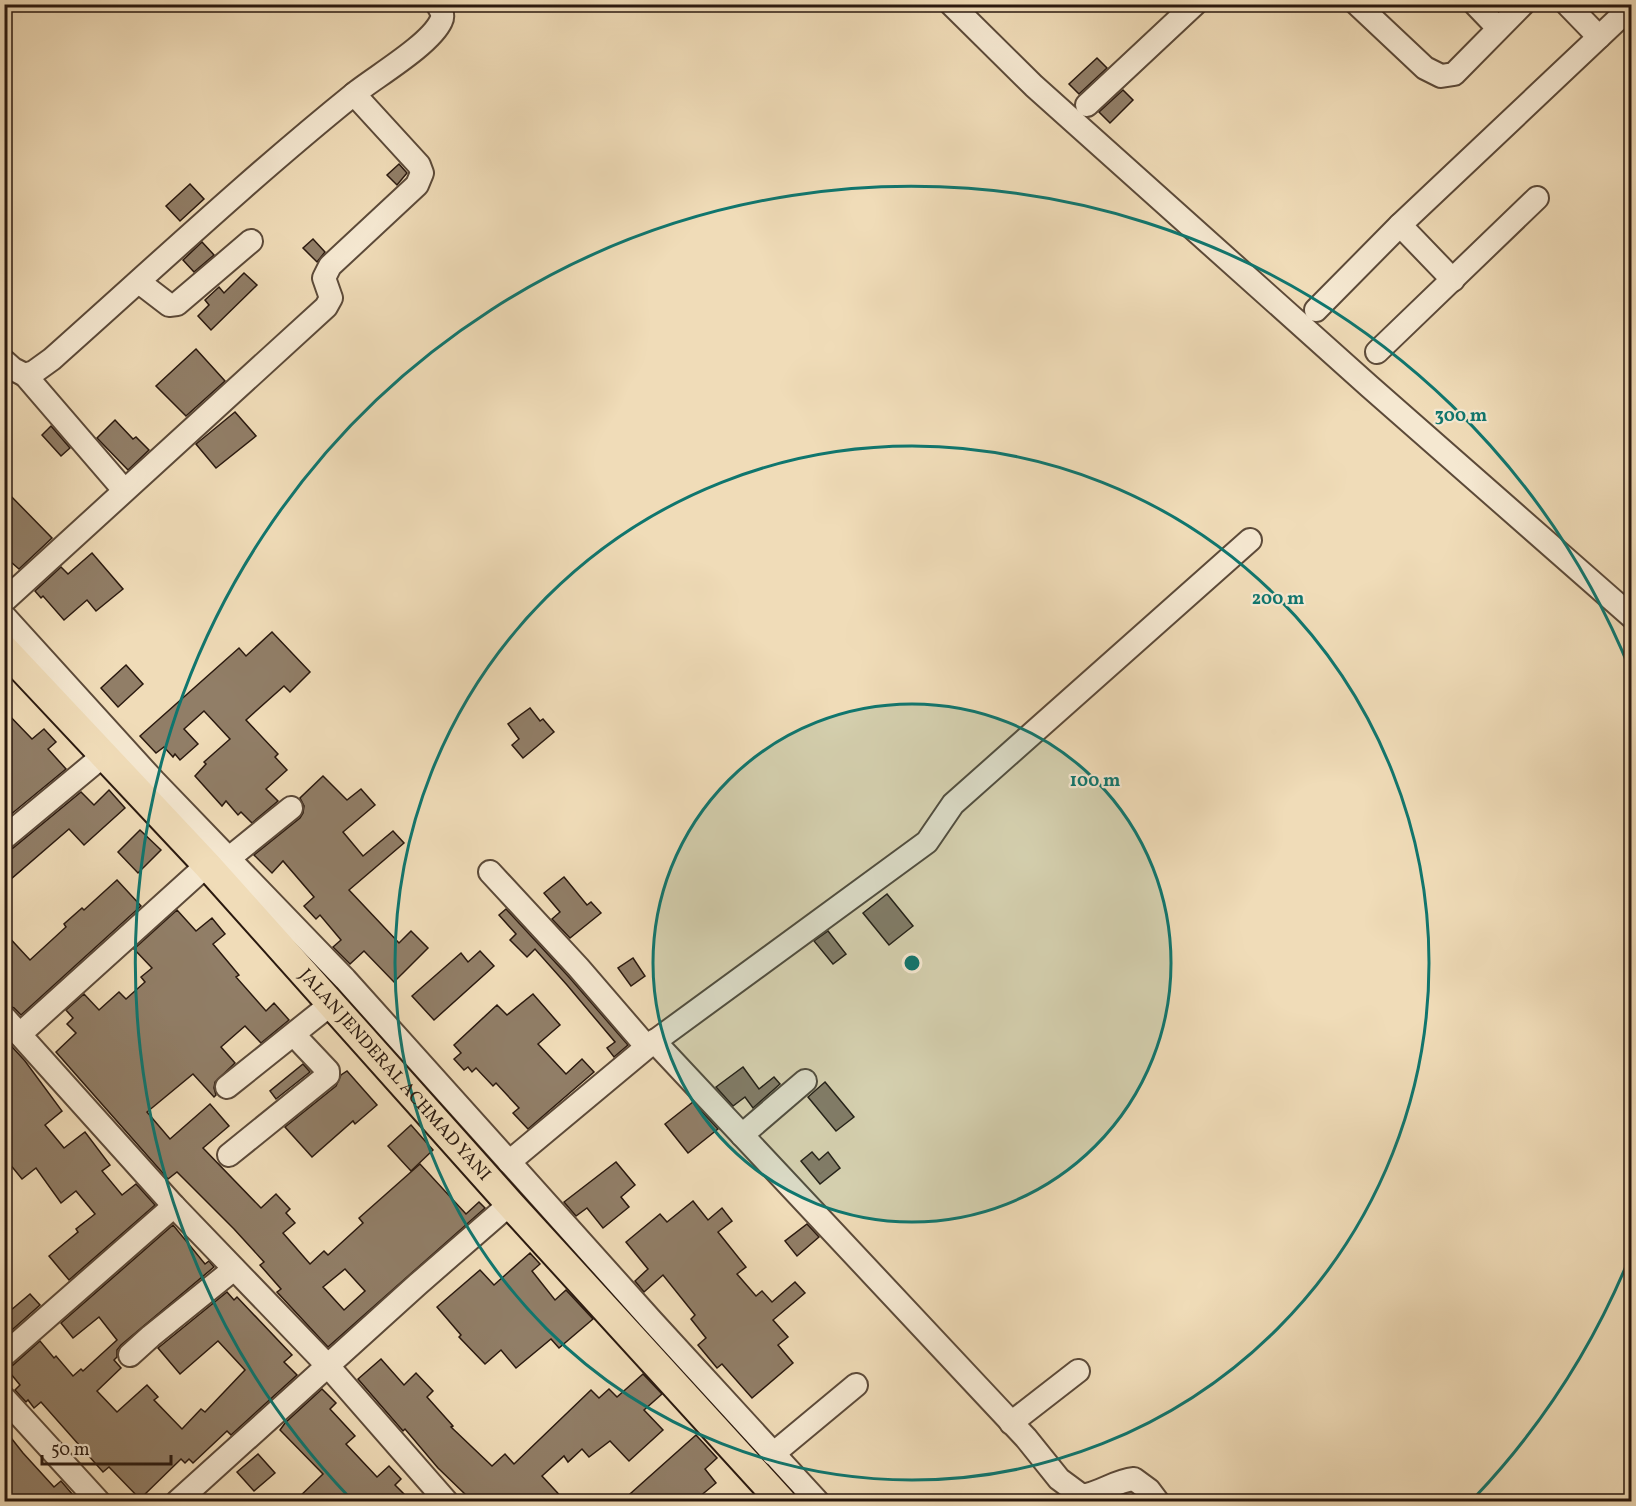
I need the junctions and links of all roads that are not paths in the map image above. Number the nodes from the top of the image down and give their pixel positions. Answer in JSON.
{"nodes":[{"id":1,"x":437,"y":4,"type":"edge"},
{"id":2,"x":951,"y":4,"type":"edge"},
{"id":3,"x":1196,"y":4,"type":"edge"},
{"id":4,"x":1357,"y":4,"type":"edge"},
{"id":5,"x":1475,"y":4,"type":"edge"},
{"id":6,"x":1523,"y":4,"type":"edge"},
{"id":7,"x":1568,"y":4,"type":"edge"},
{"id":8,"x":1632,"y":6,"type":"edge"},
{"id":9,"x":1498,"y":28,"type":"junction"},
{"id":10,"x":1599,"y":37,"type":"junction"},
{"id":11,"x":354,"y":93,"type":"junction"},
{"id":12,"x":1087,"y":105,"type":"dead end"},
{"id":13,"x":1537,"y":198,"type":"dead end"},
{"id":14,"x":1400,"y":225,"type":"junction"},
{"id":15,"x":251,"y":241,"type":"dead end"},
{"id":16,"x":1453,"y":280,"type":"junction"},
{"id":17,"x":139,"y":282,"type":"junction"},
{"id":18,"x":1316,"y":310,"type":"dead end"},
{"id":19,"x":1377,"y":352,"type":"dead end"},
{"id":20,"x":4,"y":361,"type":"edge"},
{"id":21,"x":25,"y":375,"type":"junction"},
{"id":22,"x":124,"y":490,"type":"junction"},
{"id":23,"x":1251,"y":540,"type":"dead end"},
{"id":24,"x":4,"y":601,"type":"edge"},
{"id":25,"x":4,"y":616,"type":"edge"},
{"id":26,"x":1632,"y":616,"type":"edge"},
{"id":27,"x":4,"y":648,"type":"edge"},
{"id":28,"x":104,"y":755,"type":"junction"},
{"id":29,"x":291,"y":808,"type":"dead end"},
{"id":30,"x":4,"y":838,"type":"edge"},
{"id":31,"x":218,"y":862,"type":"junction"},
{"id":32,"x":490,"y":872,"type":"dead end"},
{"id":33,"x":331,"y":1004,"type":"junction"},
{"id":34,"x":4,"y":1017,"type":"edge"},
{"id":35,"x":20,"y":1034,"type":"junction"},
{"id":36,"x":294,"y":1035,"type":"junction"},
{"id":37,"x":650,"y":1044,"type":"junction"},
{"id":38,"x":805,"y":1082,"type":"dead end"},
{"id":39,"x":227,"y":1087,"type":"dead end"},
{"id":40,"x":742,"y":1135,"type":"junction"},
{"id":41,"x":229,"y":1155,"type":"dead end"},
{"id":42,"x":509,"y":1162,"type":"junction"},
{"id":43,"x":510,"y":1204,"type":"junction"},
{"id":44,"x":174,"y":1206,"type":"junction"},
{"id":45,"x":234,"y":1269,"type":"junction"},
{"id":46,"x":4,"y":1354,"type":"edge"},
{"id":47,"x":130,"y":1355,"type":"dead end"},
{"id":48,"x":328,"y":1366,"type":"junction"},
{"id":49,"x":1078,"y":1371,"type":"dead end"},
{"id":50,"x":856,"y":1385,"type":"dead end"},
{"id":51,"x":4,"y":1398,"type":"edge"},
{"id":52,"x":1011,"y":1423,"type":"junction"},
{"id":53,"x":773,"y":1454,"type":"junction"},
{"id":54,"x":99,"y":1502,"type":"edge"},
{"id":55,"x":177,"y":1502,"type":"edge"},
{"id":56,"x":447,"y":1502,"type":"edge"},
{"id":57,"x":782,"y":1502,"type":"edge"},
{"id":58,"x":818,"y":1502,"type":"edge"},
{"id":59,"x":1158,"y":1502,"type":"edge"}],
"edges":[{"from":1,"to":11,"type":"street"},
{"from":2,"to":26,"type":"street"},
{"from":3,"to":12,"type":"street"},
{"from":4,"to":9,"type":"street"},
{"from":5,"to":9,"type":"street"},
{"from":6,"to":9,"type":"street"},
{"from":7,"to":10,"type":"street"},
{"from":8,"to":10,"type":"street"},
{"from":10,"to":14,"type":"street"},
{"from":11,"to":17,"type":"street"},
{"from":11,"to":22,"type":"street"},
{"from":13,"to":16,"type":"street"},
{"from":14,"to":16,"type":"street"},
{"from":14,"to":18,"type":"street"},
{"from":15,"to":17,"type":"street"},
{"from":16,"to":19,"type":"street"},
{"from":17,"to":21,"type":"street"},
{"from":20,"to":21,"type":"street"},
{"from":21,"to":22,"type":"street"},
{"from":22,"to":24,"type":"street"},
{"from":23,"to":37,"type":"street"},
{"from":25,"to":31,"type":"street"},
{"from":27,"to":28,"type":"main road","name":"JALAN JENDERAL ACHMAD YANI"},
{"from":28,"to":30,"type":"street"},
{"from":28,"to":31,"type":"main road","name":"JALAN JENDERAL ACHMAD YANI"},
{"from":29,"to":31,"type":"street"},
{"from":31,"to":33,"type":"main road","name":"JALAN JENDERAL ACHMAD YANI"},
{"from":31,"to":35,"type":"street"},
{"from":31,"to":42,"type":"street"},
{"from":32,"to":37,"type":"street"},
{"from":33,"to":36,"type":"street"},
{"from":33,"to":43,"type":"main road","name":"JALAN JENDERAL ACHMAD YANI"},
{"from":34,"to":35,"type":"street"},
{"from":35,"to":44,"type":"street"},
{"from":36,"to":39,"type":"street"},
{"from":36,"to":41,"type":"street"},
{"from":37,"to":40,"type":"street"},
{"from":37,"to":42,"type":"street"},
{"from":38,"to":40,"type":"street"},
{"from":40,"to":52,"type":"street"},
{"from":42,"to":53,"type":"street"},
{"from":43,"to":48,"type":"street"},
{"from":43,"to":57,"type":"main road","name":"JALAN JENDERAL ACHMAD YANI"},
{"from":44,"to":45,"type":"street"},
{"from":44,"to":46,"type":"street"},
{"from":45,"to":47,"type":"street"},
{"from":45,"to":48,"type":"street"},
{"from":48,"to":55,"type":"street"},
{"from":48,"to":56,"type":"street"},
{"from":49,"to":52,"type":"street"},
{"from":50,"to":53,"type":"street"},
{"from":51,"to":54,"type":"street"},
{"from":52,"to":59,"type":"street"},
{"from":53,"to":58,"type":"street"}]}
